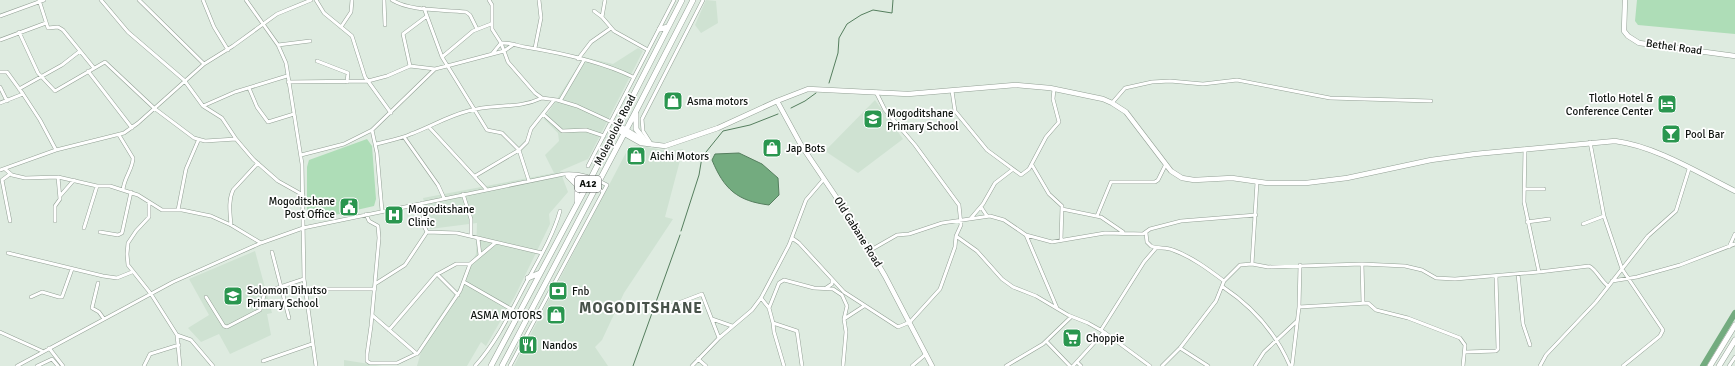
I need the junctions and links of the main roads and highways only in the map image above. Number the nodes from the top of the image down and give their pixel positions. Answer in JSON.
{"nodes":[{"id":1,"x":682,"y":0,"type":"edge"},
{"id":2,"x":692,"y":0,"type":"edge"},
{"id":3,"x":668,"y":27,"type":"junction"},
{"id":4,"x":660,"y":29,"type":"road end"},
{"id":5,"x":636,"y":111,"type":"junction"},
{"id":6,"x":650,"y":145,"type":"road end"},
{"id":7,"x":568,"y":176,"type":"road end"},
{"id":8,"x":577,"y":204,"type":"junction"},
{"id":9,"x":541,"y":273,"type":"junction"},
{"id":10,"x":528,"y":278,"type":"road end"},
{"id":11,"x":530,"y":311,"type":"junction"},
{"id":12,"x":513,"y":324,"type":"junction"},
{"id":13,"x":1735,"y":325,"type":"edge"},
{"id":14,"x":1735,"y":340,"type":"edge"},
{"id":15,"x":491,"y":366,"type":"edge"},
{"id":16,"x":502,"y":366,"type":"edge"},
{"id":17,"x":1710,"y":366,"type":"edge"},
{"id":18,"x":1719,"y":366,"type":"edge"}],
"edges":[{"from":1,"to":3,"type":"main road","name":"Molepolole Road","number":"A12"},
{"from":2,"to":5,"type":"main road","name":"Molepolole Road","number":"A12"},
{"from":3,"to":4,"type":"main road"},
{"from":3,"to":8,"type":"main road","name":"Molepolole Road","number":"A12"},
{"from":5,"to":6,"type":"main road"},
{"from":5,"to":11,"type":"main road","name":"Molepolole Road","number":"A12"},
{"from":7,"to":8,"type":"main road"},
{"from":8,"to":9,"type":"main road","name":"Molepolole Road","number":"A12"},
{"from":9,"to":10,"type":"main road"},
{"from":9,"to":12,"type":"main road","name":"Molepolole Road","number":"A12"},
{"from":11,"to":12,"type":"main road"},
{"from":11,"to":16,"type":"main road","name":"Molepolole Road","number":"A12"},
{"from":12,"to":15,"type":"main road","name":"Molepolole Road","number":"A12"},
{"from":13,"to":17,"type":"main road"},
{"from":14,"to":18,"type":"main road"}]}
